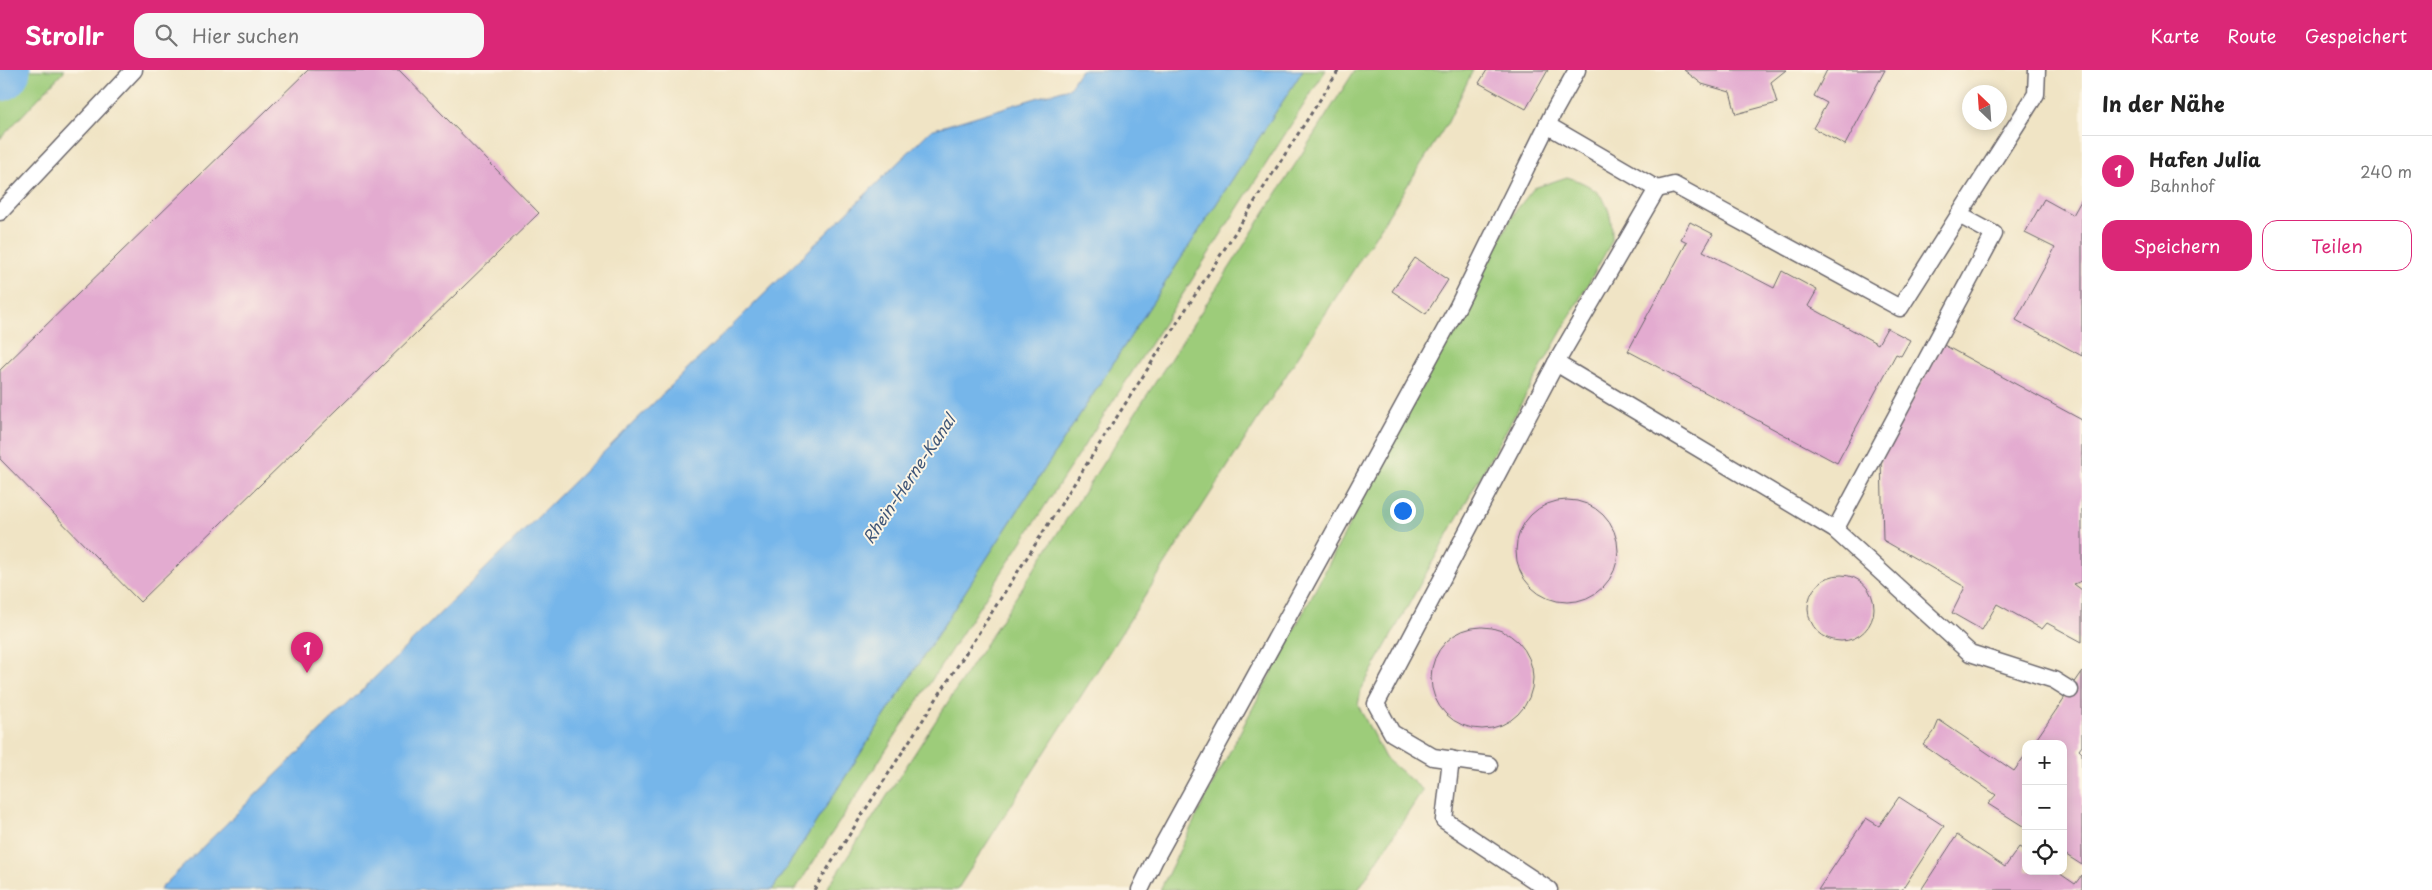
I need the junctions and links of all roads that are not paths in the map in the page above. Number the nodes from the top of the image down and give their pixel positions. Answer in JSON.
{"nodes":[{"id":1,"x":134,"y":70,"type":"edge"},
{"id":2,"x":1577,"y":70,"type":"edge"},
{"id":3,"x":2037,"y":70,"type":"edge"},
{"id":4,"x":1547,"y":125,"type":"junction"},
{"id":5,"x":1657,"y":189,"type":"junction"},
{"id":6,"x":0,"y":212,"type":"edge"},
{"id":7,"x":1959,"y":215,"type":"junction"},
{"id":8,"x":1556,"y":363,"type":"junction"},
{"id":9,"x":1835,"y":530,"type":"junction"},
{"id":10,"x":2070,"y":690,"type":"dead end"},
{"id":11,"x":1451,"y":760,"type":"junction"},
{"id":12,"x":1489,"y":765,"type":"dead end"},
{"id":13,"x":1140,"y":890,"type":"edge"},
{"id":14,"x":1549,"y":890,"type":"edge"}],
"edges":[{"from":1,"to":6,"type":"lane"},
{"from":2,"to":4,"type":"lane"},
{"from":3,"to":7,"type":"lane"},
{"from":4,"to":5,"type":"lane"},
{"from":4,"to":13,"type":"lane"},
{"from":5,"to":7,"type":"lane"},
{"from":5,"to":8,"type":"lane"},
{"from":7,"to":9,"type":"lane"},
{"from":8,"to":9,"type":"lane"},
{"from":8,"to":11,"type":"lane"},
{"from":9,"to":10,"type":"lane"},
{"from":11,"to":12,"type":"lane"},
{"from":11,"to":14,"type":"lane"}]}
